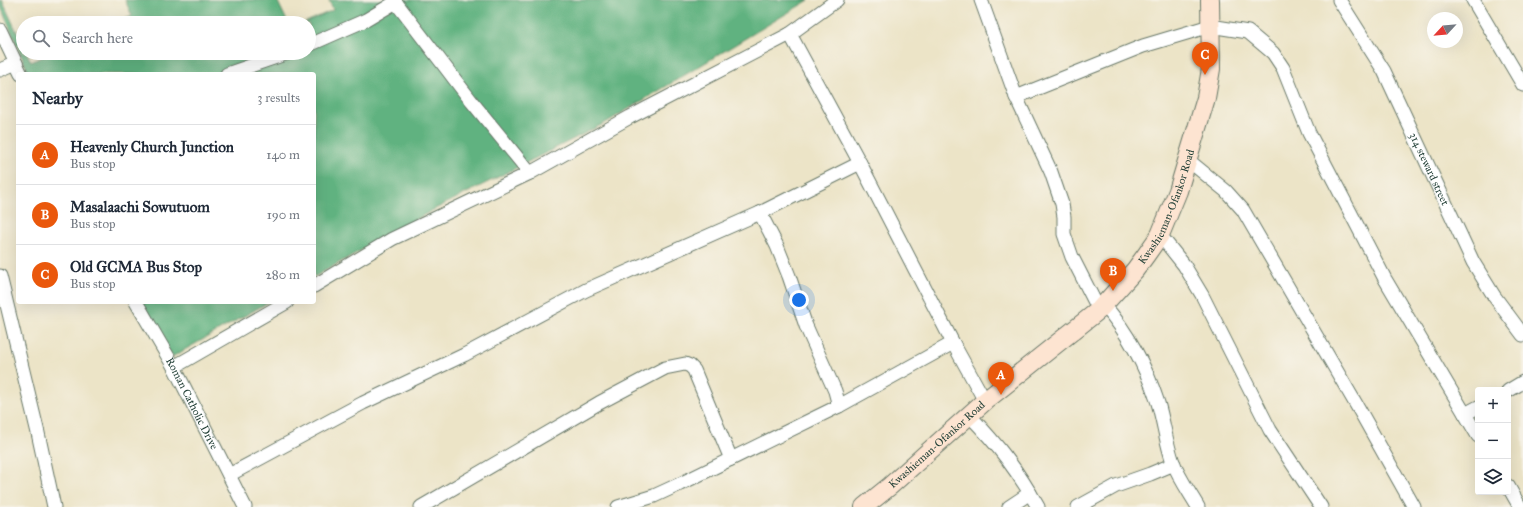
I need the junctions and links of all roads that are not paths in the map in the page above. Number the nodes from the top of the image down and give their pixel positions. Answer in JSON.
{"nodes":[{"id":1,"x":837,"y":0,"type":"edge"},
{"id":2,"x":980,"y":0,"type":"edge"},
{"id":3,"x":1210,"y":0,"type":"edge"},
{"id":4,"x":1339,"y":0,"type":"edge"},
{"id":5,"x":1473,"y":0,"type":"edge"},
{"id":6,"x":395,"y":1,"type":"edge"},
{"id":7,"x":1210,"y":26,"type":"junction"},
{"id":8,"x":0,"y":30,"type":"edge"},
{"id":9,"x":790,"y":34,"type":"junction"},
{"id":10,"x":316,"y":42,"type":"edge"},
{"id":11,"x":268,"y":60,"type":"edge"},
{"id":12,"x":18,"y":68,"type":"edge"},
{"id":13,"x":0,"y":70,"type":"edge"},
{"id":14,"x":233,"y":72,"type":"edge"},
{"id":15,"x":1523,"y":85,"type":"edge"},
{"id":16,"x":1016,"y":97,"type":"junction"},
{"id":17,"x":1188,"y":160,"type":"junction"},
{"id":18,"x":860,"y":162,"type":"junction"},
{"id":19,"x":530,"y":173,"type":"junction"},
{"id":20,"x":760,"y":213,"type":"junction"},
{"id":21,"x":1160,"y":235,"type":"junction"},
{"id":22,"x":0,"y":276,"type":"edge"},
{"id":23,"x":316,"y":285,"type":"edge"},
{"id":24,"x":137,"y":304,"type":"edge"},
{"id":25,"x":284,"y":304,"type":"edge"},
{"id":26,"x":1102,"y":308,"type":"junction"},
{"id":27,"x":1523,"y":335,"type":"edge"},
{"id":28,"x":953,"y":343,"type":"junction"},
{"id":29,"x":174,"y":367,"type":"junction"},
{"id":30,"x":1523,"y":382,"type":"edge"},
{"id":31,"x":1511,"y":389,"type":"edge"},
{"id":32,"x":985,"y":401,"type":"junction"},
{"id":33,"x":839,"y":406,"type":"junction"},
{"id":34,"x":1475,"y":409,"type":"edge"},
{"id":35,"x":1465,"y":414,"type":"junction"},
{"id":36,"x":970,"y":416,"type":"junction"},
{"id":37,"x":1475,"y":431,"type":"edge"},
{"id":38,"x":731,"y":459,"type":"junction"},
{"id":39,"x":1174,"y":464,"type":"junction"},
{"id":40,"x":229,"y":475,"type":"junction"},
{"id":41,"x":1511,"y":491,"type":"edge"},
{"id":42,"x":1030,"y":493,"type":"junction"},
{"id":43,"x":54,"y":507,"type":"edge"},
{"id":44,"x":245,"y":507,"type":"edge"},
{"id":45,"x":421,"y":507,"type":"edge"},
{"id":46,"x":618,"y":507,"type":"edge"},
{"id":47,"x":864,"y":507,"type":"edge"},
{"id":48,"x":1009,"y":507,"type":"edge"},
{"id":49,"x":1038,"y":507,"type":"edge"},
{"id":50,"x":1078,"y":507,"type":"edge"},
{"id":51,"x":1198,"y":507,"type":"edge"},
{"id":52,"x":1321,"y":507,"type":"edge"},
{"id":53,"x":1414,"y":507,"type":"edge"},
{"id":54,"x":1520,"y":507,"type":"edge"}],
"edges":[{"from":1,"to":9,"type":"street"},
{"from":2,"to":16,"type":"street"},
{"from":3,"to":7,"type":"main road","name":"Kwashieman-Ofankor Road"},
{"from":4,"to":27,"type":"street","name":"314 steward street"},
{"from":5,"to":15,"type":"street"},
{"from":6,"to":10,"type":"street"},
{"from":6,"to":19,"type":"street"},
{"from":7,"to":16,"type":"street"},
{"from":7,"to":17,"type":"main road","name":"Kwashieman-Ofankor Road"},
{"from":7,"to":35,"type":"street"},
{"from":8,"to":12,"type":"street"},
{"from":9,"to":18,"type":"street"},
{"from":9,"to":19,"type":"street"},
{"from":11,"to":14,"type":"street"},
{"from":12,"to":13,"type":"street"},
{"from":16,"to":26,"type":"street"},
{"from":17,"to":21,"type":"main road","name":"Kwashieman-Ofankor Road"},
{"from":17,"to":53,"type":"street"},
{"from":18,"to":20,"type":"street"},
{"from":18,"to":28,"type":"street"},
{"from":19,"to":23,"type":"street"},
{"from":20,"to":33,"type":"street"},
{"from":20,"to":40,"type":"street"},
{"from":21,"to":26,"type":"main road","name":"Kwashieman-Ofankor Road"},
{"from":21,"to":52,"type":"street"},
{"from":22,"to":43,"type":"street"},
{"from":24,"to":29,"type":"street","name":"Roman Catholic Drive"},
{"from":25,"to":29,"type":"street"},
{"from":26,"to":32,"type":"main road","name":"Kwashieman-Ofankor Road"},
{"from":26,"to":39,"type":"street"},
{"from":28,"to":32,"type":"street"},
{"from":28,"to":33,"type":"street"},
{"from":29,"to":40,"type":"street","name":"Roman Catholic Drive"},
{"from":30,"to":31,"type":"street"},
{"from":32,"to":36,"type":"main road","name":"Kwashieman-Ofankor Road"},
{"from":33,"to":38,"type":"street"},
{"from":34,"to":35,"type":"street"},
{"from":35,"to":37,"type":"street"},
{"from":36,"to":42,"type":"street"},
{"from":36,"to":47,"type":"main road","name":"Kwashieman-Ofankor Road"},
{"from":38,"to":45,"type":"street"},
{"from":38,"to":46,"type":"street"},
{"from":39,"to":50,"type":"street"},
{"from":39,"to":51,"type":"street"},
{"from":40,"to":44,"type":"street","name":"Roman Catholic Drive"},
{"from":41,"to":54,"type":"street"},
{"from":42,"to":48,"type":"street"},
{"from":42,"to":49,"type":"street"}]}
